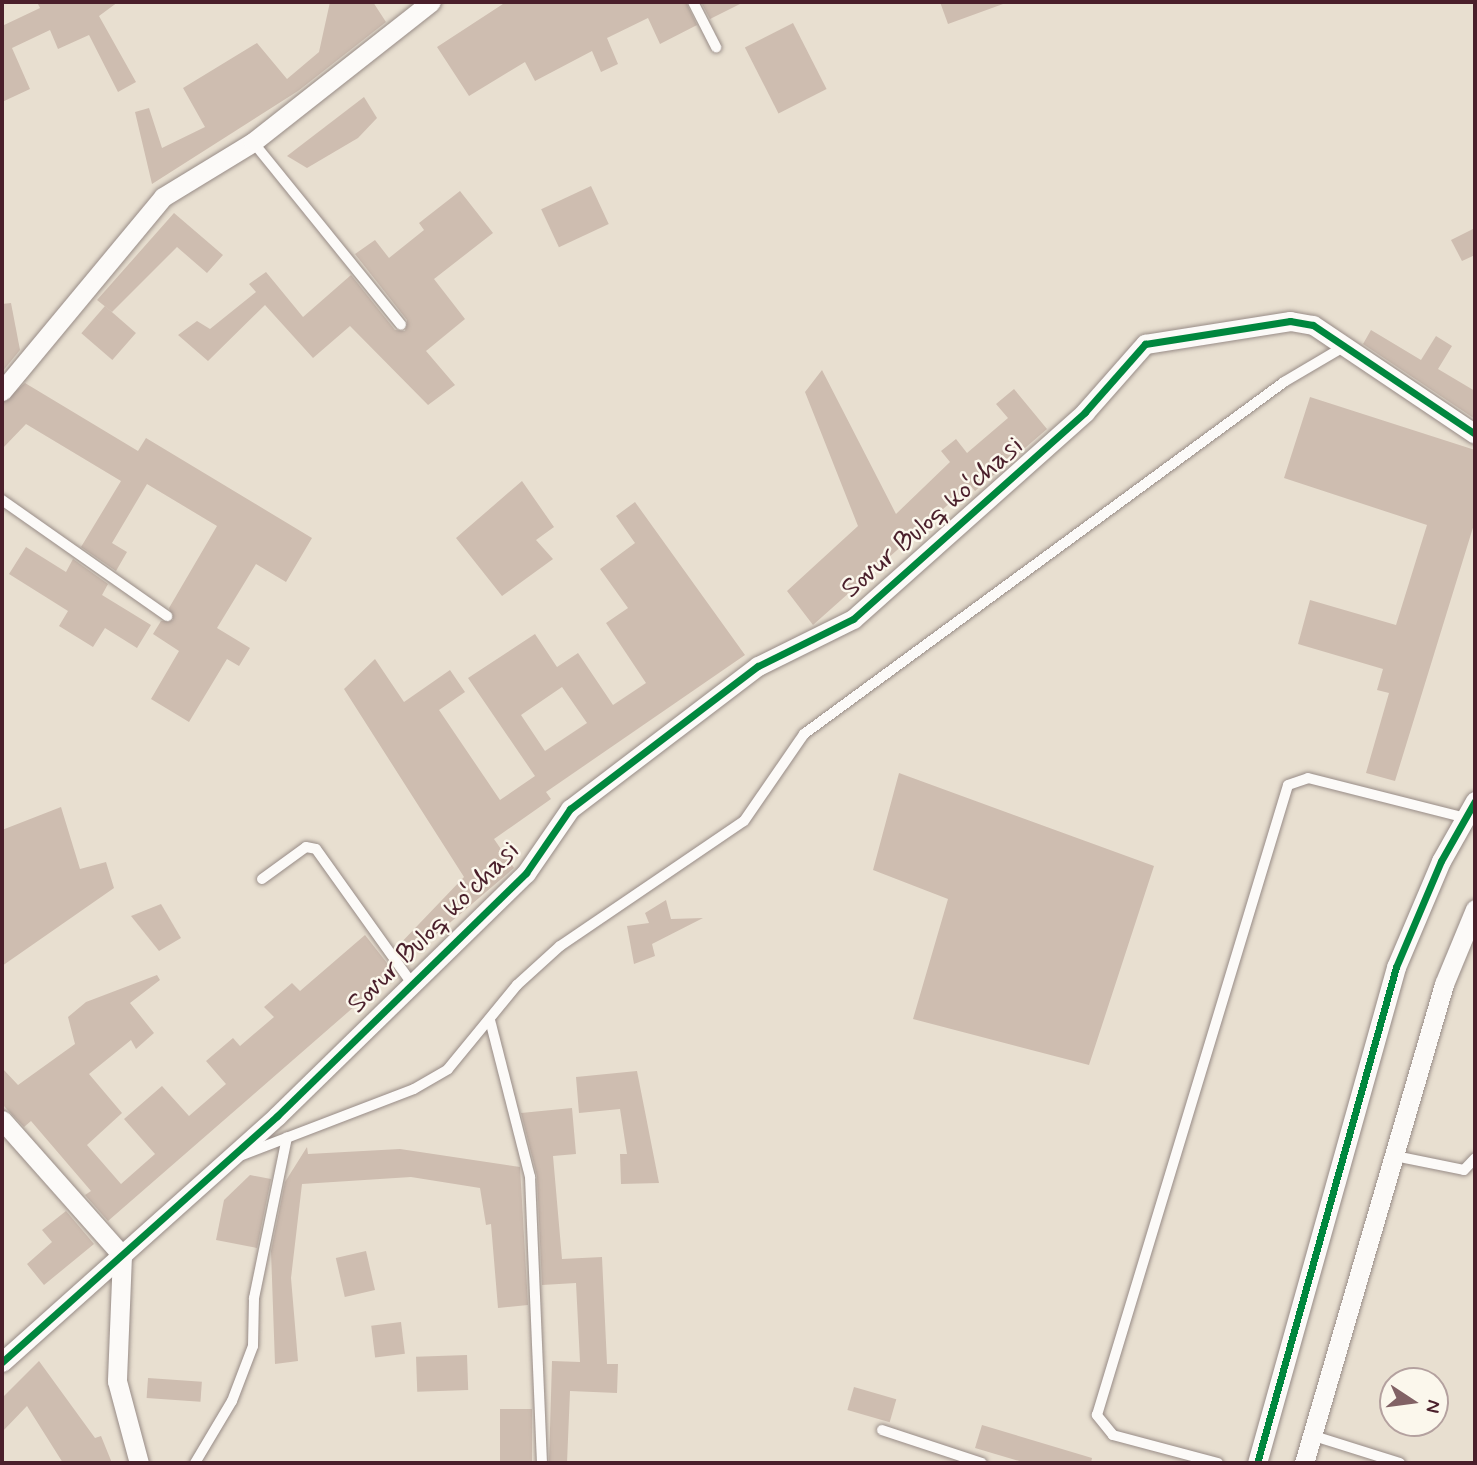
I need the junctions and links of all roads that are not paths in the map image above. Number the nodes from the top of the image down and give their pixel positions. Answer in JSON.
{"nodes":[{"id":1,"x":431,"y":2,"type":"edge"},
{"id":2,"x":693,"y":2,"type":"edge"},
{"id":3,"x":716,"y":47,"type":"dead end"},
{"id":4,"x":253,"y":142,"type":"junction"},
{"id":5,"x":401,"y":325,"type":"dead end"},
{"id":6,"x":1345,"y":346,"type":"junction"},
{"id":7,"x":2,"y":391,"type":"edge"},
{"id":8,"x":1475,"y":434,"type":"edge"},
{"id":9,"x":2,"y":500,"type":"edge"},
{"id":10,"x":167,"y":616,"type":"dead end"},
{"id":11,"x":1470,"y":809,"type":"edge"},
{"id":12,"x":262,"y":879,"type":"dead end"},
{"id":13,"x":1475,"y":909,"type":"edge"},
{"id":14,"x":410,"y":981,"type":"junction"},
{"id":15,"x":490,"y":1020,"type":"junction"},
{"id":16,"x":2,"y":1120,"type":"edge"},
{"id":17,"x":287,"y":1137,"type":"junction"},
{"id":18,"x":1395,"y":1156,"type":"junction"},
{"id":19,"x":1475,"y":1158,"type":"edge"},
{"id":20,"x":229,"y":1161,"type":"junction"},
{"id":21,"x":122,"y":1255,"type":"junction"},
{"id":22,"x":2,"y":1362,"type":"edge"},
{"id":23,"x":882,"y":1430,"type":"dead end"},
{"id":24,"x":1314,"y":1436,"type":"junction"},
{"id":25,"x":139,"y":1463,"type":"edge"},
{"id":26,"x":195,"y":1463,"type":"edge"},
{"id":27,"x":542,"y":1463,"type":"edge"},
{"id":28,"x":982,"y":1463,"type":"edge"},
{"id":29,"x":1218,"y":1463,"type":"edge"},
{"id":30,"x":1257,"y":1463,"type":"edge"},
{"id":31,"x":1304,"y":1463,"type":"edge"},
{"id":32,"x":1400,"y":1463,"type":"edge"}],
"edges":[{"from":1,"to":4,"type":"street"},
{"from":2,"to":3,"type":"lane"},
{"from":4,"to":5,"type":"lane"},
{"from":4,"to":7,"type":"street"},
{"from":6,"to":8,"type":"street","name":"Sovur Buloq koʻchasi"},
{"from":6,"to":14,"type":"street","name":"Sovur Buloq koʻchasi"},
{"from":6,"to":15,"type":"lane"},
{"from":9,"to":10,"type":"lane"},
{"from":11,"to":29,"type":"lane"},
{"from":11,"to":30,"type":"street"},
{"from":12,"to":14,"type":"lane"},
{"from":13,"to":18,"type":"street"},
{"from":14,"to":20,"type":"street","name":"Sovur Buloq koʻchasi"},
{"from":15,"to":17,"type":"lane"},
{"from":15,"to":27,"type":"lane"},
{"from":16,"to":21,"type":"street"},
{"from":17,"to":20,"type":"lane"},
{"from":17,"to":26,"type":"lane"},
{"from":18,"to":19,"type":"lane"},
{"from":18,"to":24,"type":"street"},
{"from":20,"to":21,"type":"street","name":"Sovur Buloq koʻchasi"},
{"from":21,"to":22,"type":"street","name":"Sovur Buloq koʻchasi"},
{"from":21,"to":25,"type":"street"},
{"from":23,"to":28,"type":"lane"},
{"from":24,"to":31,"type":"street"},
{"from":24,"to":32,"type":"lane"}]}
